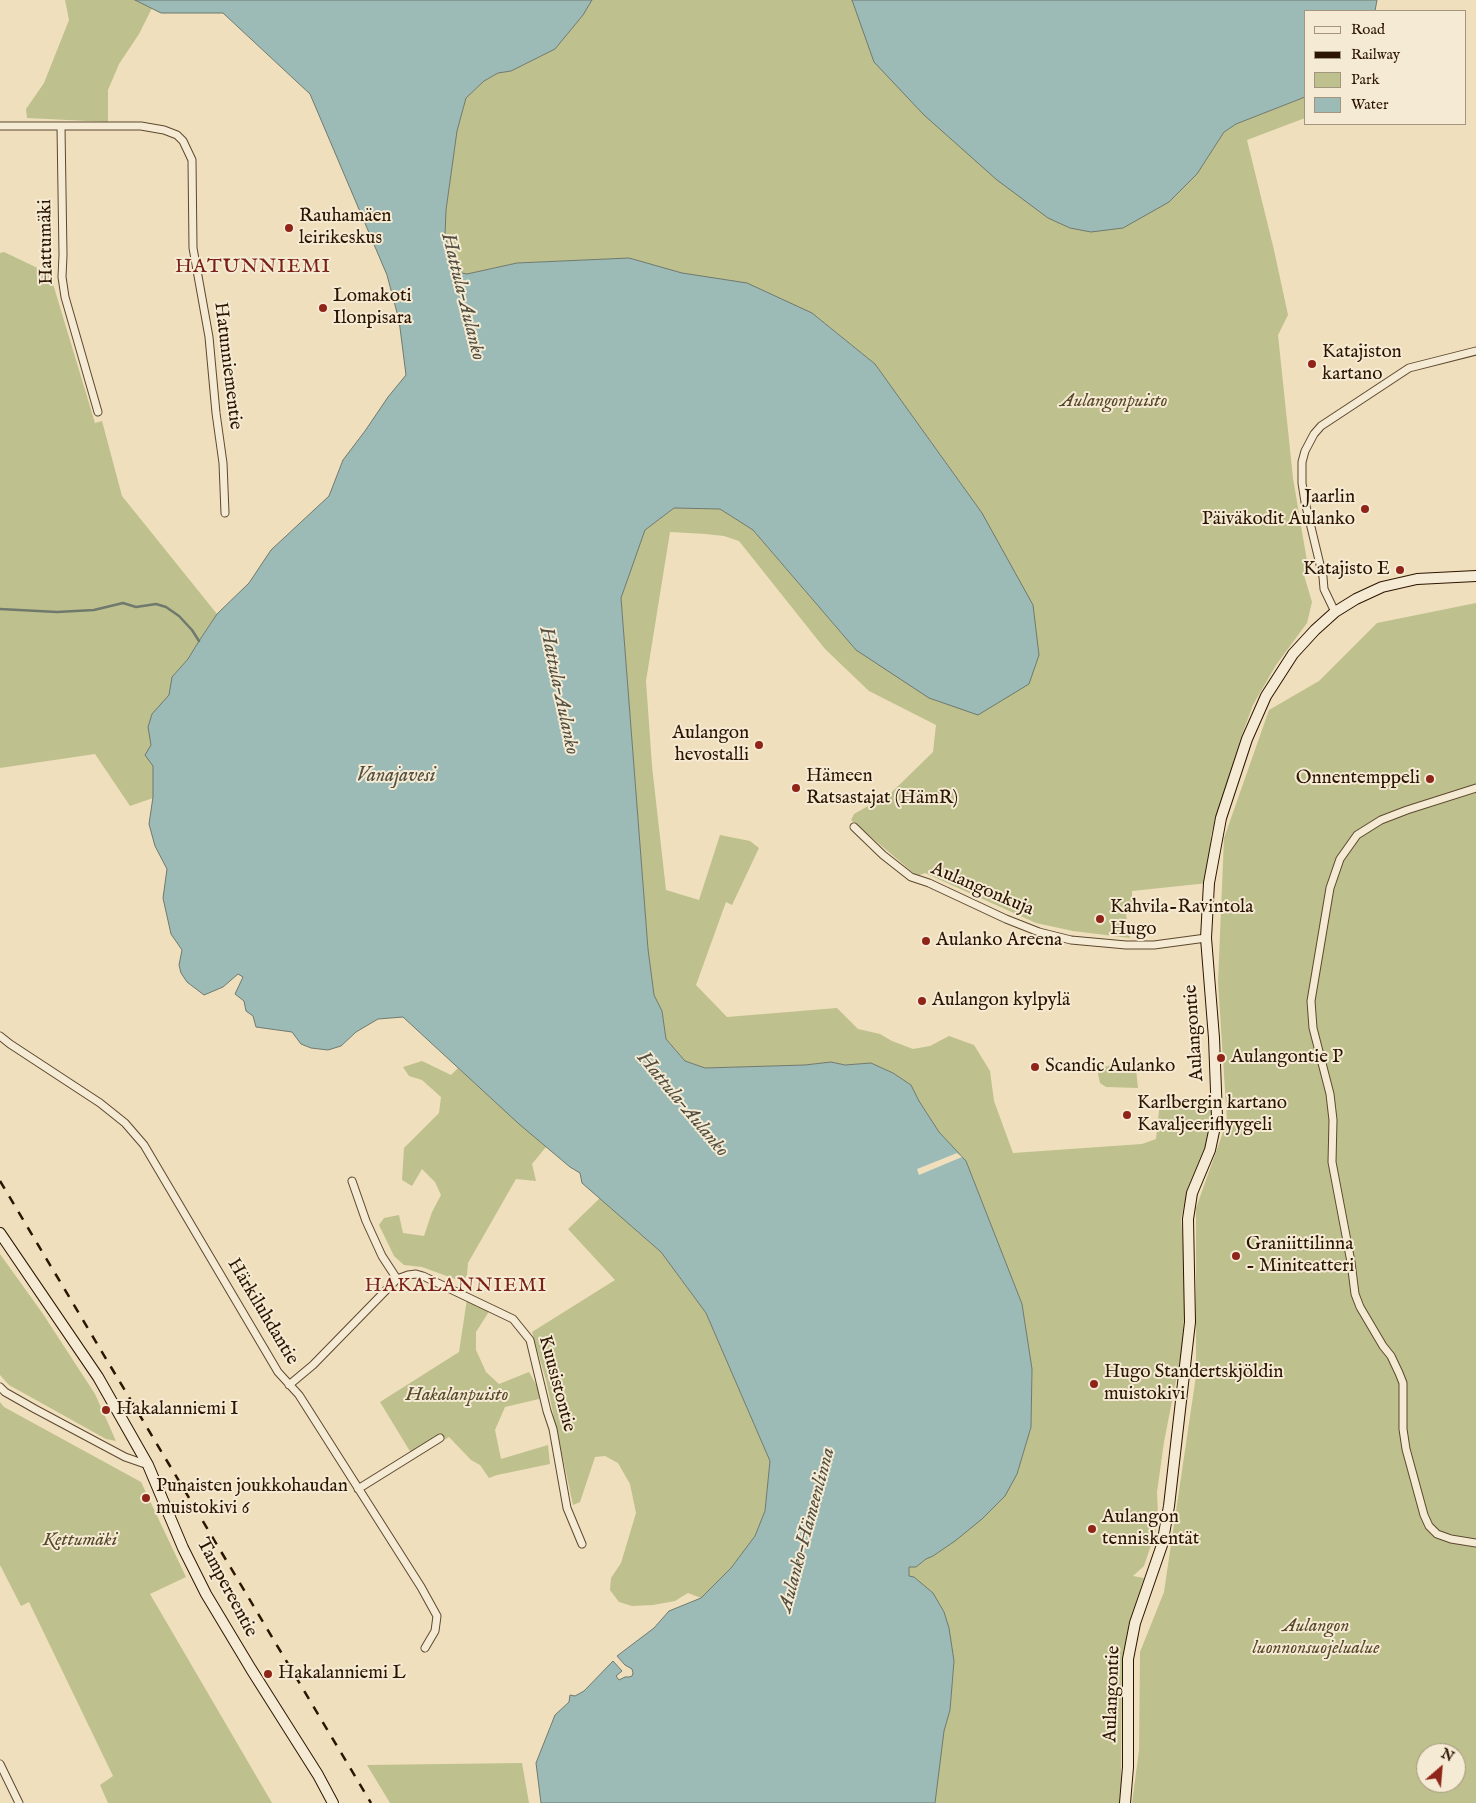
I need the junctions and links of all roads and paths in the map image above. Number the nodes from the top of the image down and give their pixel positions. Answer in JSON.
{"nodes":[{"id":1,"x":0,"y":126,"type":"edge"},
{"id":2,"x":61,"y":127,"type":"junction"},
{"id":3,"x":1476,"y":352,"type":"edge"},
{"id":4,"x":98,"y":412,"type":"dead end"},
{"id":5,"x":225,"y":513,"type":"dead end"},
{"id":6,"x":1476,"y":576,"type":"edge"},
{"id":7,"x":1334,"y":612,"type":"junction"},
{"id":8,"x":1476,"y":788,"type":"edge"},
{"id":9,"x":854,"y":827,"type":"dead end"},
{"id":10,"x":1206,"y":938,"type":"junction"},
{"id":11,"x":0,"y":1036,"type":"edge"},
{"id":12,"x":352,"y":1181,"type":"dead end"},
{"id":13,"x":0,"y":1233,"type":"edge"},
{"id":14,"x":397,"y":1279,"type":"junction"},
{"id":15,"x":289,"y":1385,"type":"junction"},
{"id":16,"x":0,"y":1387,"type":"edge"},
{"id":17,"x":440,"y":1438,"type":"dead end"},
{"id":18,"x":148,"y":1465,"type":"junction"},
{"id":19,"x":358,"y":1489,"type":"junction"},
{"id":20,"x":1476,"y":1543,"type":"edge"},
{"id":21,"x":582,"y":1544,"type":"dead end"},
{"id":22,"x":425,"y":1648,"type":"dead end"},
{"id":23,"x":0,"y":1764,"type":"edge"},
{"id":24,"x":19,"y":1803,"type":"edge"},
{"id":25,"x":332,"y":1803,"type":"edge"},
{"id":26,"x":1125,"y":1803,"type":"edge"}],
"edges":[{"from":1,"to":2,"type":"street","name":"Hatunniementie"},
{"from":2,"to":4,"type":"street","name":"Hattumäki"},
{"from":2,"to":5,"type":"street","name":"Hatunniementie"},
{"from":3,"to":7,"type":"street"},
{"from":6,"to":7,"type":"main road","name":"Aulangontie"},
{"from":7,"to":10,"type":"main road","name":"Aulangontie"},
{"from":8,"to":20,"type":"street"},
{"from":9,"to":10,"type":"street","name":"Aulangonkuja"},
{"from":10,"to":26,"type":"main road","name":"Aulangontie"},
{"from":11,"to":15,"type":"street","name":"Härkiluhdantie"},
{"from":12,"to":14,"type":"street"},
{"from":13,"to":18,"type":"main road","name":"Tampereentie"},
{"from":14,"to":15,"type":"street"},
{"from":14,"to":21,"type":"street","name":"Kuusistontie"},
{"from":15,"to":19,"type":"street","name":"Härkiluhdantie"},
{"from":16,"to":18,"type":"street"},
{"from":17,"to":19,"type":"street"},
{"from":18,"to":25,"type":"main road","name":"Tampereentie"},
{"from":19,"to":22,"type":"street","name":"Härkiluhdantie"},
{"from":23,"to":24,"type":"street"}]}
